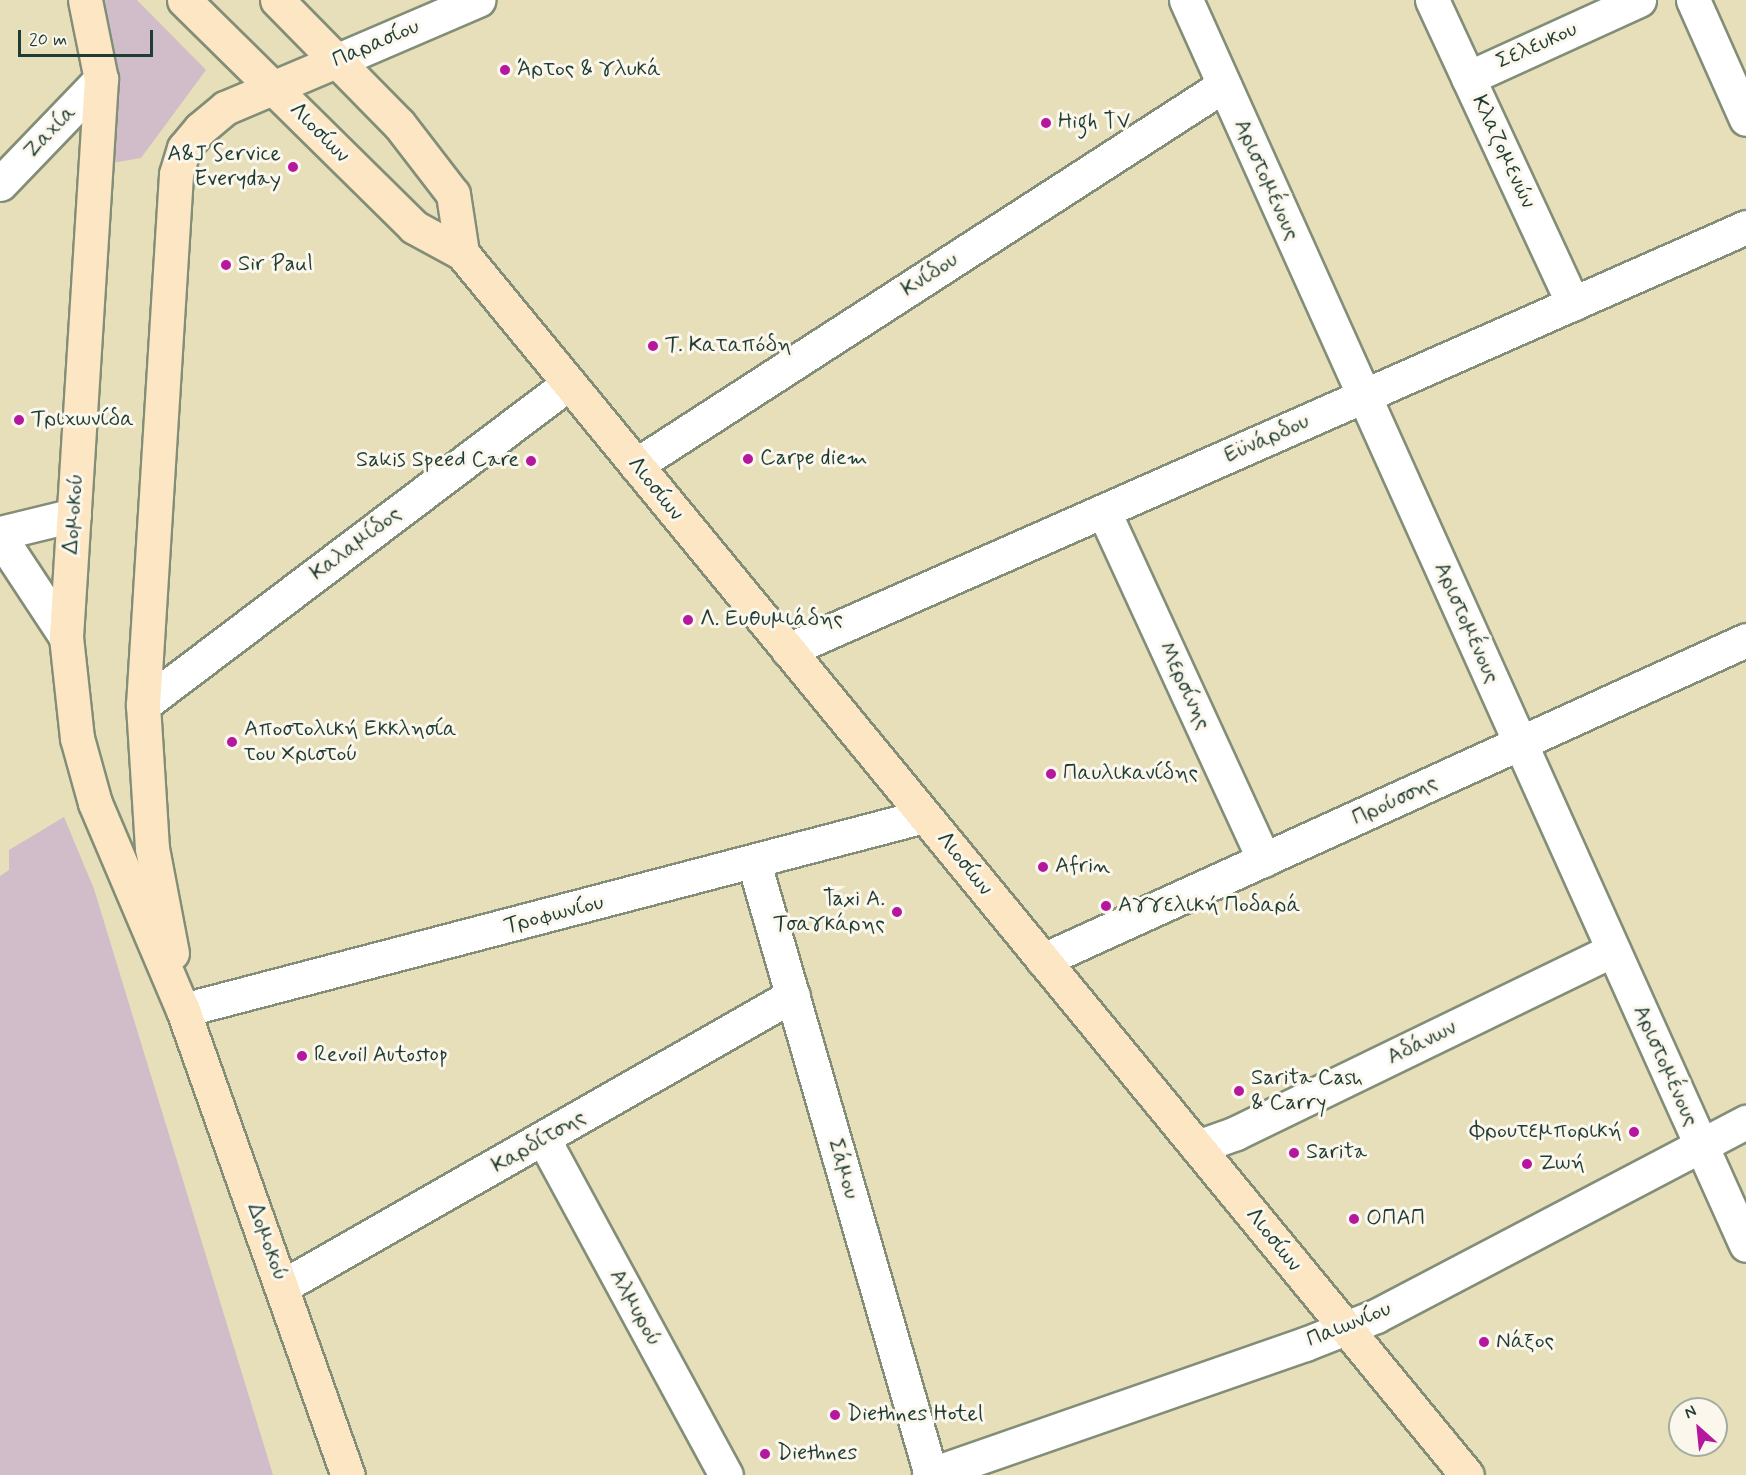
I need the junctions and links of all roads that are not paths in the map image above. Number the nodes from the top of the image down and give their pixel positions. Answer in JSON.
{"nodes":[{"id":1,"x":85,"y":0,"type":"edge"},
{"id":2,"x":184,"y":0,"type":"edge"},
{"id":3,"x":277,"y":0,"type":"edge"},
{"id":4,"x":478,"y":0,"type":"edge"},
{"id":5,"x":1186,"y":0,"type":"edge"},
{"id":6,"x":1432,"y":0,"type":"edge"},
{"id":7,"x":1639,"y":0,"type":"edge"},
{"id":8,"x":1693,"y":0,"type":"edge"},
{"id":9,"x":336,"y":61,"type":"junction"},
{"id":10,"x":1468,"y":78,"type":"junction"},
{"id":11,"x":101,"y":80,"type":"junction"},
{"id":12,"x":1224,"y":86,"type":"junction"},
{"id":13,"x":273,"y":88,"type":"junction"},
{"id":14,"x":1746,"y":119,"type":"edge"},
{"id":15,"x":0,"y":184,"type":"edge"},
{"id":16,"x":1746,"y":227,"type":"edge"},
{"id":17,"x":462,"y":253,"type":"junction"},
{"id":18,"x":1573,"y":304,"type":"junction"},
{"id":19,"x":568,"y":383,"type":"junction"},
{"id":20,"x":1364,"y":396,"type":"junction"},
{"id":21,"x":636,"y":465,"type":"junction"},
{"id":22,"x":1104,"y":512,"type":"junction"},
{"id":23,"x":74,"y":515,"type":"junction"},
{"id":24,"x":0,"y":535,"type":"edge"},
{"id":25,"x":66,"y":637,"type":"junction"},
{"id":26,"x":1746,"y":640,"type":"edge"},
{"id":27,"x":788,"y":650,"type":"junction"},
{"id":28,"x":143,"y":705,"type":"junction"},
{"id":29,"x":1520,"y":743,"type":"junction"},
{"id":30,"x":924,"y":816,"type":"junction"},
{"id":31,"x":1264,"y":861,"type":"junction"},
{"id":32,"x":754,"y":863,"type":"junction"},
{"id":33,"x":1613,"y":950,"type":"junction"},
{"id":34,"x":1043,"y":960,"type":"junction"},
{"id":35,"x":793,"y":995,"type":"junction"},
{"id":36,"x":183,"y":1010,"type":"junction"},
{"id":37,"x":1746,"y":1122,"type":"edge"},
{"id":38,"x":544,"y":1140,"type":"junction"},
{"id":39,"x":1701,"y":1145,"type":"junction"},
{"id":40,"x":1197,"y":1147,"type":"junction"},
{"id":41,"x":1746,"y":1245,"type":"edge"},
{"id":42,"x":283,"y":1286,"type":"junction"},
{"id":43,"x":1345,"y":1327,"type":"junction"},
{"id":44,"x":348,"y":1475,"type":"edge"},
{"id":45,"x":726,"y":1475,"type":"edge"},
{"id":46,"x":930,"y":1475,"type":"edge"},
{"id":47,"x":1467,"y":1475,"type":"edge"}],
"edges":[{"from":1,"to":11,"type":"main road","name":"Δομοκού"},
{"from":2,"to":13,"type":"main road","name":"Λιοσίων"},
{"from":3,"to":9,"type":"main road"},
{"from":4,"to":9,"type":"street","name":"Παρασίου"},
{"from":5,"to":12,"type":"street","name":"Αριστομένους"},
{"from":6,"to":10,"type":"street","name":"Κλαζομενών"},
{"from":7,"to":10,"type":"street","name":"Σελευκου"},
{"from":8,"to":14,"type":"street"},
{"from":9,"to":13,"type":"main road","name":"Παρασίου"},
{"from":9,"to":17,"type":"main road"},
{"from":10,"to":18,"type":"street","name":"Κλαζομενών"},
{"from":11,"to":15,"type":"street","name":"Ζαχία"},
{"from":11,"to":23,"type":"main road","name":"Δομοκού"},
{"from":12,"to":20,"type":"street","name":"Αριστομένους"},
{"from":12,"to":21,"type":"street","name":"Κνίδου"},
{"from":13,"to":17,"type":"main road","name":"Λιοσίων"},
{"from":13,"to":28,"type":"main road","name":"Δομοκού"},
{"from":16,"to":18,"type":"street","name":"Εϋνάρδου"},
{"from":17,"to":19,"type":"main road","name":"Λιοσίων"},
{"from":18,"to":20,"type":"street","name":"Εϋνάρδου"},
{"from":19,"to":21,"type":"main road","name":"Λιοσίων"},
{"from":19,"to":28,"type":"street","name":"Καλαμίδος"},
{"from":20,"to":22,"type":"street","name":"Εϋνάρδου"},
{"from":20,"to":29,"type":"street","name":"Αριστομένους"},
{"from":21,"to":27,"type":"main road","name":"Λιοσίων"},
{"from":22,"to":27,"type":"street","name":"Εϋνάρδου"},
{"from":22,"to":31,"type":"street","name":"Μερσίνης"},
{"from":23,"to":24,"type":"street"},
{"from":23,"to":25,"type":"main road","name":"Δομοκού"},
{"from":24,"to":25,"type":"street"},
{"from":25,"to":36,"type":"main road","name":"Δομοκού"},
{"from":26,"to":29,"type":"street","name":"Προύσσης"},
{"from":27,"to":30,"type":"main road","name":"Λιοσίων"},
{"from":28,"to":36,"type":"main road","name":"Δομοκού"},
{"from":29,"to":31,"type":"street","name":"Προύσσης"},
{"from":29,"to":33,"type":"street","name":"Αριστομένους"},
{"from":30,"to":32,"type":"street","name":"Τροφωνίου"},
{"from":30,"to":34,"type":"main road","name":"Λιοσίων"},
{"from":31,"to":34,"type":"street","name":"Προύσσης"},
{"from":32,"to":35,"type":"street","name":"Σάμου"},
{"from":32,"to":36,"type":"street","name":"Τροφωνίου"},
{"from":33,"to":39,"type":"street","name":"Αριστομένους"},
{"from":33,"to":40,"type":"street","name":"Αδάνων"},
{"from":34,"to":40,"type":"main road","name":"Λιοσίων"},
{"from":35,"to":38,"type":"street","name":"Καρδίτσης"},
{"from":35,"to":46,"type":"street","name":"Σάμου"},
{"from":36,"to":42,"type":"main road","name":"Δομοκού"},
{"from":37,"to":39,"type":"street","name":"Παιωνίου"},
{"from":38,"to":42,"type":"street","name":"Καρδίτσης"},
{"from":38,"to":45,"type":"street","name":"Αλμυρού"},
{"from":39,"to":41,"type":"street","name":"Αριστομένους"},
{"from":39,"to":43,"type":"street","name":"Παιωνίου"},
{"from":40,"to":43,"type":"main road","name":"Λιοσίων"},
{"from":42,"to":44,"type":"main road","name":"Δομοκού"},
{"from":43,"to":46,"type":"street","name":"Παιωνίου"},
{"from":43,"to":47,"type":"main road","name":"Λιοσίων"}]}
